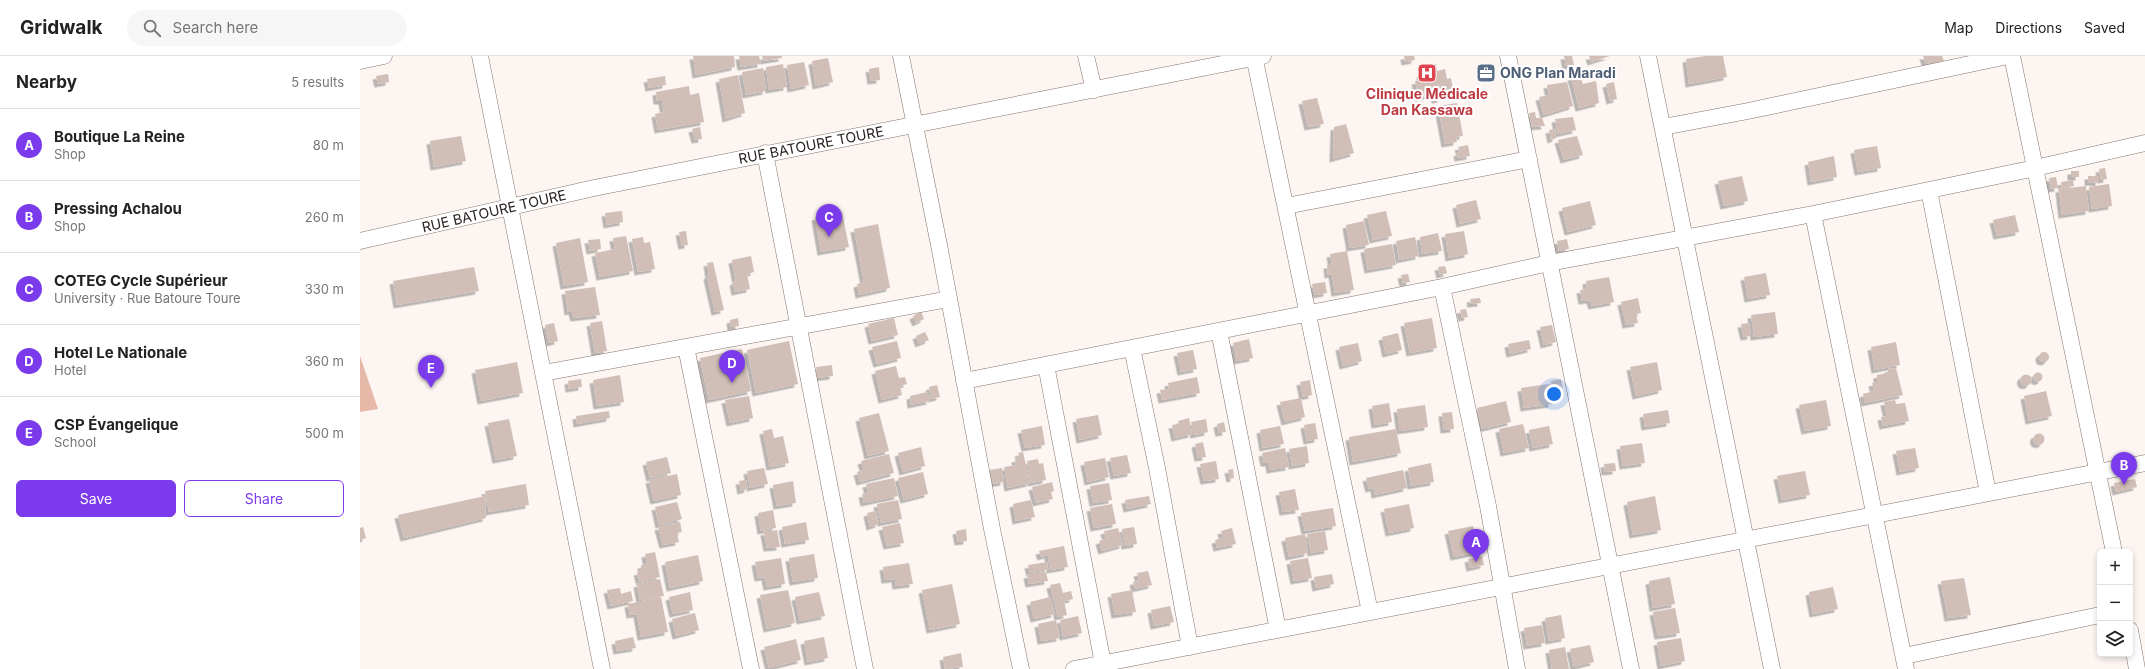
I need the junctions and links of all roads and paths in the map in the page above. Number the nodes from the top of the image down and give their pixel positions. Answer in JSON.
{"nodes":[{"id":1,"x":384,"y":56,"type":"edge"},
{"id":2,"x":480,"y":56,"type":"edge"},
{"id":3,"x":901,"y":56,"type":"edge"},
{"id":4,"x":1086,"y":56,"type":"edge"},
{"id":5,"x":1508,"y":56,"type":"edge"},
{"id":6,"x":1648,"y":56,"type":"edge"},
{"id":7,"x":2008,"y":56,"type":"edge"},
{"id":8,"x":2012,"y":56,"type":"edge"},
{"id":9,"x":1257,"y":57,"type":"edge"},
{"id":10,"x":360,"y":61,"type":"edge"},
{"id":11,"x":1094,"y":90,"type":"junction"},
{"id":12,"x":915,"y":126,"type":"junction"},
{"id":13,"x":1663,"y":127,"type":"junction"},
{"id":14,"x":2145,"y":143,"type":"edge"},
{"id":15,"x":765,"y":153,"type":"junction"},
{"id":16,"x":1529,"y":159,"type":"junction"},
{"id":17,"x":2035,"y":168,"type":"junction"},
{"id":18,"x":1929,"y":190,"type":"junction"},
{"id":19,"x":1286,"y":206,"type":"junction"},
{"id":20,"x":510,"y":207,"type":"junction"},
{"id":21,"x":1813,"y":214,"type":"junction"},
{"id":22,"x":1685,"y":238,"type":"junction"},
{"id":23,"x":360,"y":241,"type":"edge"},
{"id":24,"x":1549,"y":263,"type":"junction"},
{"id":25,"x":1442,"y":287,"type":"junction"},
{"id":26,"x":949,"y":300,"type":"junction"},
{"id":27,"x":1307,"y":314,"type":"junction"},
{"id":28,"x":800,"y":326,"type":"junction"},
{"id":29,"x":1219,"y":331,"type":"junction"},
{"id":30,"x":686,"y":347,"type":"junction"},
{"id":31,"x":1132,"y":348,"type":"junction"},
{"id":32,"x":1046,"y":365,"type":"junction"},
{"id":33,"x":543,"y":373,"type":"junction"},
{"id":34,"x":964,"y":381,"type":"junction"},
{"id":35,"x":2145,"y":463,"type":"edge"},
{"id":36,"x":2097,"y":472,"type":"junction"},
{"id":37,"x":1988,"y":493,"type":"junction"},
{"id":38,"x":1875,"y":515,"type":"junction"},
{"id":39,"x":1746,"y":540,"type":"junction"},
{"id":40,"x":2113,"y":549,"type":"edge"},
{"id":41,"x":1609,"y":566,"type":"junction"},
{"id":42,"x":1503,"y":586,"type":"junction"},
{"id":43,"x":1370,"y":612,"type":"junction"},
{"id":44,"x":2097,"y":616,"type":"edge"},
{"id":45,"x":1278,"y":630,"type":"junction"},
{"id":46,"x":1190,"y":647,"type":"junction"},
{"id":47,"x":2133,"y":647,"type":"edge"},
{"id":48,"x":1905,"y":663,"type":"edge"},
{"id":49,"x":1104,"y":666,"type":"edge"},
{"id":50,"x":602,"y":669,"type":"edge"},
{"id":51,"x":751,"y":669,"type":"edge"},
{"id":52,"x":865,"y":669,"type":"edge"},
{"id":53,"x":1021,"y":669,"type":"edge"},
{"id":54,"x":1074,"y":669,"type":"edge"},
{"id":55,"x":1517,"y":669,"type":"edge"},
{"id":56,"x":1631,"y":669,"type":"edge"},
{"id":57,"x":1772,"y":669,"type":"edge"},
{"id":58,"x":2137,"y":669,"type":"edge"}],
"edges":[{"from":1,"to":10,"type":"street"},
{"from":2,"to":20,"type":"street"},
{"from":3,"to":12,"type":"street"},
{"from":4,"to":11,"type":"street"},
{"from":5,"to":16,"type":"street"},
{"from":6,"to":13,"type":"street"},
{"from":7,"to":13,"type":"street"},
{"from":8,"to":17,"type":"street"},
{"from":9,"to":11,"type":"street","name":"RUE BATOURE TOURE"},
{"from":9,"to":19,"type":"street"},
{"from":11,"to":12,"type":"street","name":"RUE BATOURE TOURE"},
{"from":12,"to":15,"type":"street","name":"RUE BATOURE TOURE"},
{"from":12,"to":26,"type":"street"},
{"from":13,"to":22,"type":"street"},
{"from":14,"to":17,"type":"street"},
{"from":15,"to":20,"type":"street","name":"RUE BATOURE TOURE"},
{"from":15,"to":28,"type":"street"},
{"from":16,"to":19,"type":"street"},
{"from":16,"to":24,"type":"street"},
{"from":17,"to":18,"type":"street"},
{"from":17,"to":36,"type":"street"},
{"from":18,"to":21,"type":"street"},
{"from":18,"to":37,"type":"street"},
{"from":19,"to":27,"type":"street"},
{"from":20,"to":23,"type":"street","name":"RUE BATOURE TOURE"},
{"from":20,"to":33,"type":"street"},
{"from":21,"to":22,"type":"street"},
{"from":21,"to":38,"type":"street"},
{"from":22,"to":24,"type":"street"},
{"from":22,"to":39,"type":"street"},
{"from":24,"to":25,"type":"street"},
{"from":24,"to":41,"type":"street"},
{"from":25,"to":27,"type":"street"},
{"from":25,"to":42,"type":"street"},
{"from":26,"to":28,"type":"street"},
{"from":26,"to":34,"type":"street"},
{"from":27,"to":29,"type":"street"},
{"from":27,"to":43,"type":"street"},
{"from":28,"to":30,"type":"street"},
{"from":28,"to":52,"type":"street"},
{"from":29,"to":31,"type":"street"},
{"from":29,"to":45,"type":"street"},
{"from":30,"to":33,"type":"street"},
{"from":30,"to":51,"type":"street"},
{"from":31,"to":32,"type":"street"},
{"from":31,"to":46,"type":"street"},
{"from":32,"to":34,"type":"street"},
{"from":32,"to":49,"type":"street"},
{"from":33,"to":50,"type":"street"},
{"from":34,"to":53,"type":"street"},
{"from":35,"to":36,"type":"street"},
{"from":36,"to":37,"type":"street"},
{"from":36,"to":40,"type":"street"},
{"from":37,"to":38,"type":"street"},
{"from":38,"to":39,"type":"street"},
{"from":38,"to":48,"type":"street"},
{"from":39,"to":41,"type":"street"},
{"from":39,"to":57,"type":"street"},
{"from":41,"to":42,"type":"street"},
{"from":41,"to":56,"type":"street"},
{"from":42,"to":43,"type":"street"},
{"from":42,"to":55,"type":"street"},
{"from":43,"to":45,"type":"street"},
{"from":44,"to":48,"type":"street"},
{"from":45,"to":46,"type":"street"},
{"from":46,"to":49,"type":"street"},
{"from":47,"to":58,"type":"street"},
{"from":49,"to":54,"type":"street"}]}
